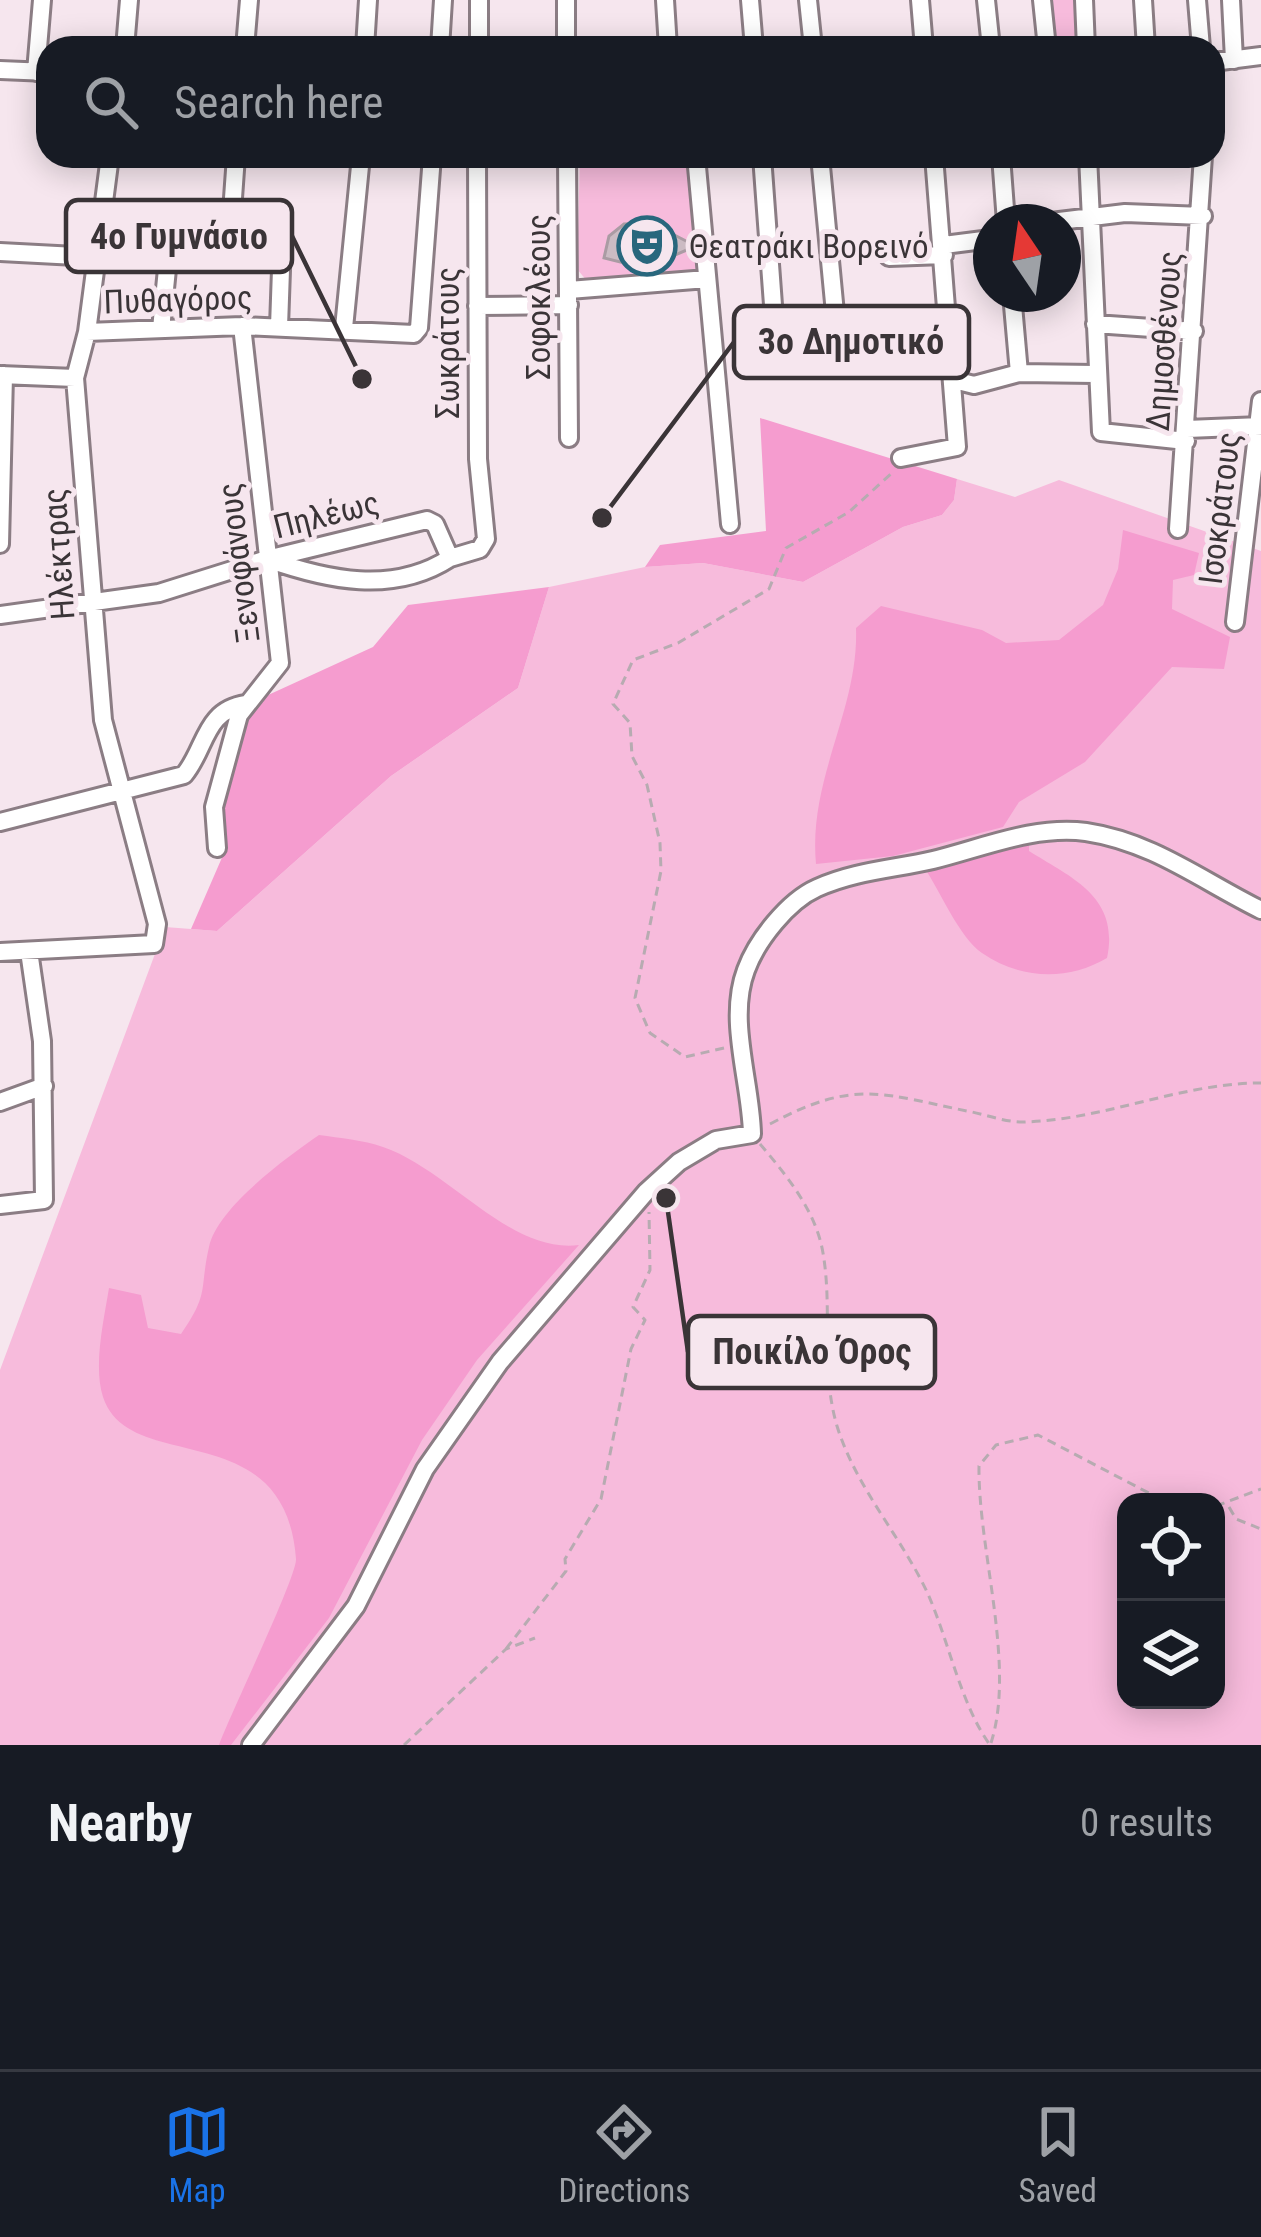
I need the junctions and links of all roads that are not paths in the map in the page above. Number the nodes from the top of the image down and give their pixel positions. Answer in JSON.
{"nodes":[{"id":1,"x":42,"y":0,"type":"edge"},
{"id":2,"x":129,"y":0,"type":"edge"},
{"id":3,"x":249,"y":0,"type":"edge"},
{"id":4,"x":368,"y":0,"type":"edge"},
{"id":5,"x":443,"y":0,"type":"edge"},
{"id":6,"x":479,"y":0,"type":"edge"},
{"id":7,"x":566,"y":0,"type":"edge"},
{"id":8,"x":665,"y":0,"type":"edge"},
{"id":9,"x":750,"y":0,"type":"edge"},
{"id":10,"x":808,"y":0,"type":"edge"},
{"id":11,"x":920,"y":0,"type":"edge"},
{"id":12,"x":986,"y":0,"type":"edge"},
{"id":13,"x":1042,"y":0,"type":"edge"},
{"id":14,"x":1084,"y":0,"type":"edge"},
{"id":15,"x":1143,"y":0,"type":"edge"},
{"id":16,"x":1197,"y":0,"type":"edge"},
{"id":17,"x":1232,"y":0,"type":"edge"},
{"id":18,"x":42,"y":36,"type":"edge"},
{"id":19,"x":126,"y":36,"type":"edge"},
{"id":20,"x":246,"y":36,"type":"edge"},
{"id":21,"x":366,"y":36,"type":"edge"},
{"id":22,"x":441,"y":36,"type":"edge"},
{"id":23,"x":479,"y":36,"type":"edge"},
{"id":24,"x":566,"y":36,"type":"edge"},
{"id":25,"x":667,"y":36,"type":"edge"},
{"id":26,"x":753,"y":36,"type":"edge"},
{"id":27,"x":812,"y":36,"type":"edge"},
{"id":28,"x":923,"y":36,"type":"edge"},
{"id":29,"x":990,"y":36,"type":"edge"},
{"id":30,"x":1046,"y":36,"type":"edge"},
{"id":31,"x":1086,"y":36,"type":"edge"},
{"id":32,"x":1145,"y":36,"type":"edge"},
{"id":33,"x":1200,"y":36,"type":"edge"},
{"id":34,"x":1261,"y":56,"type":"edge"},
{"id":35,"x":1234,"y":60,"type":"junction"},
{"id":36,"x":1225,"y":61,"type":"edge"},
{"id":37,"x":0,"y":70,"type":"edge"},
{"id":38,"x":36,"y":72,"type":"edge"},
{"id":39,"x":108,"y":168,"type":"edge"},
{"id":40,"x":235,"y":168,"type":"edge"},
{"id":41,"x":360,"y":168,"type":"edge"},
{"id":42,"x":431,"y":168,"type":"edge"},
{"id":43,"x":478,"y":168,"type":"edge"},
{"id":44,"x":567,"y":168,"type":"edge"},
{"id":45,"x":697,"y":168,"type":"edge"},
{"id":46,"x":763,"y":168,"type":"edge"},
{"id":47,"x":821,"y":168,"type":"edge"},
{"id":48,"x":935,"y":168,"type":"edge"},
{"id":49,"x":1001,"y":168,"type":"edge"},
{"id":50,"x":1088,"y":168,"type":"edge"},
{"id":51,"x":1203,"y":168,"type":"edge"},
{"id":52,"x":1004,"y":204,"type":"edge"},
{"id":53,"x":1203,"y":216,"type":"junction"},
{"id":54,"x":1090,"y":218,"type":"junction"},
{"id":55,"x":1081,"y":219,"type":"edge"},
{"id":56,"x":230,"y":241,"type":"junction"},
{"id":57,"x":973,"y":243,"type":"edge"},
{"id":58,"x":944,"y":250,"type":"junction"},
{"id":59,"x":0,"y":252,"type":"edge"},
{"id":60,"x":95,"y":256,"type":"junction"},
{"id":61,"x":889,"y":256,"type":"dead end"},
{"id":62,"x":707,"y":279,"type":"junction"},
{"id":63,"x":569,"y":297,"type":"junction"},
{"id":64,"x":476,"y":306,"type":"junction"},
{"id":65,"x":1014,"y":312,"type":"edge"},
{"id":66,"x":1095,"y":324,"type":"junction"},
{"id":67,"x":242,"y":326,"type":"junction"},
{"id":68,"x":279,"y":327,"type":"junction"},
{"id":69,"x":344,"y":328,"type":"junction"},
{"id":70,"x":161,"y":329,"type":"junction"},
{"id":71,"x":1194,"y":331,"type":"junction"},
{"id":72,"x":87,"y":332,"type":"junction"},
{"id":73,"x":1019,"y":373,"type":"junction"},
{"id":74,"x":1095,"y":374,"type":"junction"},
{"id":75,"x":2,"y":375,"type":"edge"},
{"id":76,"x":75,"y":378,"type":"junction"},
{"id":77,"x":954,"y":380,"type":"junction"},
{"id":78,"x":1261,"y":400,"type":"edge"},
{"id":79,"x":1260,"y":427,"type":"edge"},
{"id":80,"x":1186,"y":435,"type":"junction"},
{"id":81,"x":569,"y":438,"type":"dead end"},
{"id":82,"x":901,"y":458,"type":"road end"},
{"id":83,"x":730,"y":524,"type":"dead end"},
{"id":84,"x":1178,"y":530,"type":"dead end"},
{"id":85,"x":0,"y":544,"type":"edge"},
{"id":86,"x":450,"y":558,"type":"junction"},
{"id":87,"x":267,"y":559,"type":"junction"},
{"id":88,"x":92,"y":602,"type":"junction"},
{"id":89,"x":0,"y":615,"type":"edge"},
{"id":90,"x":1235,"y":622,"type":"dead end"},
{"id":91,"x":247,"y":704,"type":"junction"},
{"id":92,"x":119,"y":790,"type":"junction"},
{"id":93,"x":0,"y":822,"type":"edge"},
{"id":94,"x":217,"y":848,"type":"dead end"},
{"id":95,"x":1261,"y":910,"type":"edge"},
{"id":96,"x":29,"y":951,"type":"junction"},
{"id":97,"x":0,"y":952,"type":"edge"},
{"id":98,"x":44,"y":1086,"type":"junction"},
{"id":99,"x":0,"y":1102,"type":"edge"},
{"id":100,"x":0,"y":1205,"type":"edge"},
{"id":101,"x":250,"y":1745,"type":"edge"}],
"edges":[{"from":1,"to":18,"type":"street"},
{"from":2,"to":19,"type":"street"},
{"from":3,"to":20,"type":"street"},
{"from":4,"to":21,"type":"street"},
{"from":5,"to":22,"type":"street"},
{"from":6,"to":23,"type":"street"},
{"from":7,"to":24,"type":"street"},
{"from":8,"to":25,"type":"street"},
{"from":9,"to":26,"type":"street"},
{"from":10,"to":27,"type":"street"},
{"from":11,"to":28,"type":"street"},
{"from":12,"to":29,"type":"street"},
{"from":13,"to":30,"type":"street"},
{"from":14,"to":31,"type":"street"},
{"from":15,"to":32,"type":"street"},
{"from":16,"to":33,"type":"street"},
{"from":17,"to":35,"type":"street"},
{"from":34,"to":35,"type":"street"},
{"from":35,"to":36,"type":"street"},
{"from":37,"to":38,"type":"street"},
{"from":39,"to":60,"type":"street","name":"Ηλέκτρας"},
{"from":40,"to":56,"type":"street"},
{"from":41,"to":69,"type":"street"},
{"from":42,"to":69,"type":"street","name":"Πυθαγόρος"},
{"from":43,"to":64,"type":"street","name":"Σωκράτους"},
{"from":44,"to":63,"type":"street","name":"Σοφοκλέους"},
{"from":45,"to":62,"type":"street"},
{"from":46,"to":47,"type":"street"},
{"from":48,"to":58,"type":"street"},
{"from":49,"to":52,"type":"street"},
{"from":50,"to":54,"type":"street"},
{"from":51,"to":53,"type":"street","name":"Δημοσθένους"},
{"from":53,"to":54,"type":"street"},
{"from":53,"to":71,"type":"street","name":"Δημοσθένους"},
{"from":54,"to":55,"type":"street"},
{"from":54,"to":66,"type":"street"},
{"from":56,"to":68,"type":"street"},
{"from":56,"to":70,"type":"street"},
{"from":57,"to":58,"type":"street"},
{"from":58,"to":61,"type":"street"},
{"from":58,"to":77,"type":"street"},
{"from":59,"to":60,"type":"street"},
{"from":60,"to":72,"type":"street","name":"Ηλέκτρας"},
{"from":62,"to":63,"type":"street"},
{"from":62,"to":83,"type":"street"},
{"from":63,"to":64,"type":"street"},
{"from":63,"to":81,"type":"street","name":"Σοφοκλέους"},
{"from":64,"to":86,"type":"street","name":"Σωκράτους"},
{"from":65,"to":73,"type":"street"},
{"from":66,"to":71,"type":"street"},
{"from":66,"to":74,"type":"street"},
{"from":67,"to":68,"type":"street","name":"Πυθαγόρος"},
{"from":67,"to":70,"type":"street","name":"Πυθαγόρος"},
{"from":67,"to":87,"type":"street","name":"Ξενοφάνους"},
{"from":68,"to":69,"type":"street","name":"Πυθαγόρος"},
{"from":70,"to":72,"type":"street","name":"Πυθαγόρος"},
{"from":71,"to":80,"type":"street","name":"Δημοσθένους"},
{"from":72,"to":76,"type":"street","name":"Ηλέκτρας"},
{"from":73,"to":74,"type":"street"},
{"from":73,"to":77,"type":"street"},
{"from":74,"to":80,"type":"street"},
{"from":75,"to":76,"type":"street"},
{"from":75,"to":85,"type":"street"},
{"from":76,"to":88,"type":"street","name":"Ηλέκτρας"},
{"from":77,"to":82,"type":"street"},
{"from":78,"to":79,"type":"street","name":"Ισοκράτους"},
{"from":79,"to":80,"type":"street"},
{"from":79,"to":90,"type":"street","name":"Ισοκράτους"},
{"from":80,"to":84,"type":"street","name":"Δημοσθένους"},
{"from":86,"to":87,"type":"street"},
{"from":86,"to":87,"type":"street","name":"Πηλέως"},
{"from":87,"to":88,"type":"street","name":"Πηλέως"},
{"from":87,"to":91,"type":"street","name":"Ξενοφάνους"},
{"from":88,"to":89,"type":"street","name":"Πηλέως"},
{"from":88,"to":92,"type":"street","name":"Ηλέκτρας"},
{"from":91,"to":92,"type":"street"},
{"from":91,"to":94,"type":"street","name":"Ξενοφάνους"},
{"from":92,"to":93,"type":"street"},
{"from":92,"to":96,"type":"street","name":"Ηλέκτρας"},
{"from":95,"to":101,"type":"street"},
{"from":96,"to":97,"type":"street"},
{"from":96,"to":98,"type":"street"},
{"from":98,"to":99,"type":"street"},
{"from":98,"to":100,"type":"street"}]}
